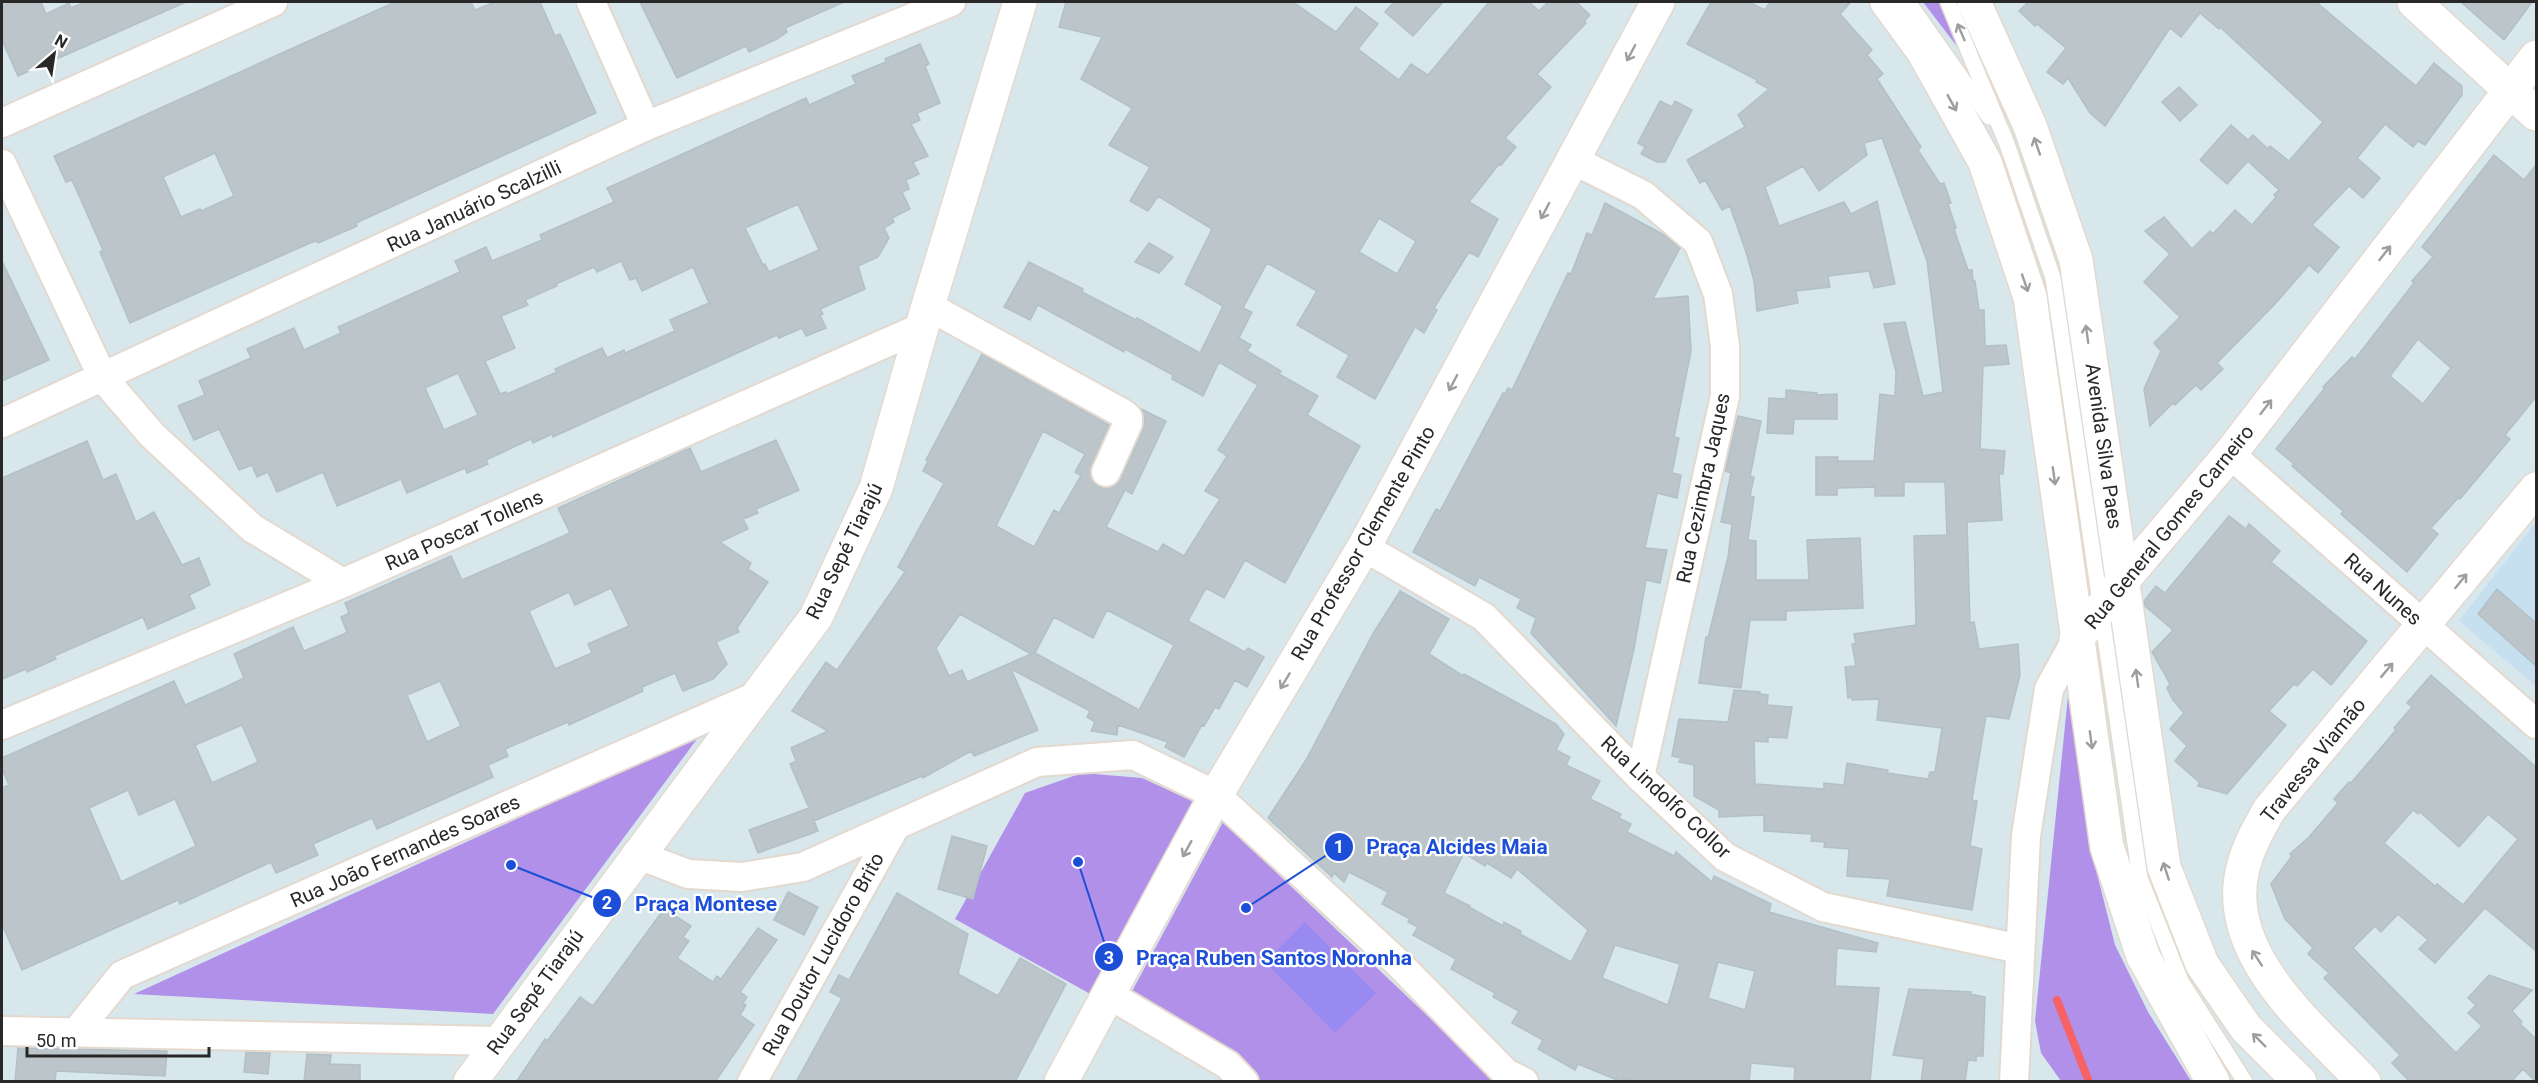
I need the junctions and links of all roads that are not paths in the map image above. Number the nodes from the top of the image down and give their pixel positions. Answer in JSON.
{"nodes":[{"id":1,"x":273,"y":2,"type":"edge"},
{"id":2,"x":591,"y":2,"type":"edge"},
{"id":3,"x":951,"y":2,"type":"edge"},
{"id":4,"x":1020,"y":2,"type":"edge"},
{"id":5,"x":1658,"y":2,"type":"edge"},
{"id":6,"x":1887,"y":2,"type":"edge"},
{"id":7,"x":1908,"y":2,"type":"edge"},
{"id":8,"x":1948,"y":2,"type":"edge"},
{"id":9,"x":1974,"y":2,"type":"edge"},
{"id":10,"x":2414,"y":2,"type":"edge"},
{"id":11,"x":2536,"y":57,"type":"edge"},
{"id":12,"x":2511,"y":90,"type":"junction"},
{"id":13,"x":2536,"y":114,"type":"edge"},
{"id":14,"x":2,"y":123,"type":"edge"},
{"id":15,"x":646,"y":126,"type":"junction"},
{"id":16,"x":2007,"y":144,"type":"junction"},
{"id":17,"x":1573,"y":160,"type":"junction"},
{"id":18,"x":2,"y":164,"type":"edge"},
{"id":19,"x":925,"y":317,"type":"junction"},
{"id":20,"x":104,"y":378,"type":"junction"},
{"id":21,"x":2,"y":423,"type":"edge"},
{"id":22,"x":2230,"y":454,"type":"junction"},
{"id":23,"x":1106,"y":472,"type":"dead end"},
{"id":24,"x":2536,"y":489,"type":"edge"},
{"id":25,"x":1364,"y":547,"type":"junction"},
{"id":26,"x":2124,"y":579,"type":"junction"},
{"id":27,"x":343,"y":583,"type":"junction"},
{"id":28,"x":2100,"y":610,"type":"junction"},
{"id":29,"x":2423,"y":626,"type":"junction"},
{"id":30,"x":2076,"y":640,"type":"junction"},
{"id":31,"x":754,"y":697,"type":"junction"},
{"id":32,"x":2536,"y":724,"type":"edge"},
{"id":33,"x":2,"y":725,"type":"edge"},
{"id":34,"x":1640,"y":777,"type":"junction"},
{"id":35,"x":1216,"y":795,"type":"junction"},
{"id":36,"x":895,"y":827,"type":"junction"},
{"id":37,"x":636,"y":854,"type":"junction"},
{"id":38,"x":2020,"y":949,"type":"junction"},
{"id":39,"x":1108,"y":994,"type":"junction"},
{"id":40,"x":4,"y":1026,"type":"edge"},
{"id":41,"x":77,"y":1031,"type":"junction"},
{"id":42,"x":499,"y":1041,"type":"junction"},
{"id":43,"x":2232,"y":1078,"type":"edge"},
{"id":44,"x":1512,"y":1079,"type":"edge"},
{"id":45,"x":470,"y":1082,"type":"edge"},
{"id":46,"x":752,"y":1082,"type":"edge"},
{"id":47,"x":1061,"y":1082,"type":"edge"},
{"id":48,"x":1244,"y":1082,"type":"edge"},
{"id":49,"x":2014,"y":1082,"type":"edge"},
{"id":50,"x":2300,"y":1082,"type":"edge"},
{"id":51,"x":2364,"y":1082,"type":"edge"}],
"edges":[{"from":1,"to":14,"type":"street"},
{"from":2,"to":15,"type":"street"},
{"from":3,"to":15,"type":"street","name":"Rua Januário Scalzilli"},
{"from":4,"to":19,"type":"street","name":"Rua Sepé Tiarajú"},
{"from":5,"to":17,"type":"street","name":"Rua Professor Clemente Pinto","one_way":true},
{"from":6,"to":30,"type":"street","one_way":true},
{"from":7,"to":16,"type":"lane"},
{"from":16,"to":8,"type":"lane","one_way":true},
{"from":26,"to":9,"type":"street","name":"Avenida Silva Paes","one_way":true},
{"from":10,"to":12,"type":"street"},
{"from":11,"to":12,"type":"street","name":"Rua General Gomes Carneiro"},
{"from":12,"to":13,"type":"street"},
{"from":22,"to":12,"type":"street","name":"Rua General Gomes Carneiro","one_way":true},
{"from":15,"to":20,"type":"street","name":"Rua Januário Scalzilli"},
{"from":16,"to":28,"type":"lane"},
{"from":17,"to":25,"type":"street","name":"Rua Professor Clemente Pinto","one_way":true},
{"from":17,"to":34,"type":"street","name":"Rua Cezimbra Jaques"},
{"from":18,"to":20,"type":"street"},
{"from":19,"to":23,"type":"street"},
{"from":19,"to":27,"type":"street","name":"Rua Poscar Tollens"},
{"from":19,"to":31,"type":"street","name":"Rua Sepé Tiarajú"},
{"from":20,"to":21,"type":"street","name":"Rua Januário Scalzilli"},
{"from":20,"to":27,"type":"street"},
{"from":22,"to":26,"type":"street","name":"Rua General Gomes Carneiro"},
{"from":22,"to":29,"type":"street","name":"Rua Nunes"},
{"from":29,"to":24,"type":"street","name":"Travessa Viamão","one_way":true},
{"from":25,"to":34,"type":"street","name":"Rua Lindolfo Collor"},
{"from":25,"to":35,"type":"street","name":"Rua Professor Clemente Pinto","one_way":true},
{"from":26,"to":28,"type":"street","name":"Rua General Gomes Carneiro"},
{"from":50,"to":26,"type":"street","name":"Avenida Silva Paes","one_way":true},
{"from":27,"to":33,"type":"street","name":"Rua Poscar Tollens"},
{"from":28,"to":30,"type":"street","name":"Rua General Gomes Carneiro"},
{"from":28,"to":43,"type":"lane"},
{"from":29,"to":32,"type":"street","name":"Rua Nunes"},
{"from":51,"to":29,"type":"street","name":"Travessa Viamão","one_way":true},
{"from":30,"to":38,"type":"street","name":"Rua General Gomes Carneiro"},
{"from":30,"to":43,"type":"street","one_way":true},
{"from":31,"to":37,"type":"street","name":"Rua Sepé Tiarajú"},
{"from":31,"to":41,"type":"street","name":"Rua João Fernandes Soares"},
{"from":34,"to":38,"type":"street","name":"Rua Lindolfo Collor"},
{"from":35,"to":36,"type":"street"},
{"from":35,"to":39,"type":"street","name":"Rua Professor Clemente Pinto","one_way":true},
{"from":35,"to":44,"type":"street"},
{"from":36,"to":37,"type":"street"},
{"from":36,"to":46,"type":"street","name":"Rua Doutor Lucidoro Brito"},
{"from":37,"to":42,"type":"street","name":"Rua Sepé Tiarajú"},
{"from":38,"to":49,"type":"street","name":"Rua General Gomes Carneiro"},
{"from":39,"to":47,"type":"street","name":"Rua Professor Clemente Pinto"},
{"from":39,"to":48,"type":"street"},
{"from":40,"to":41,"type":"street"},
{"from":41,"to":42,"type":"street"},
{"from":42,"to":45,"type":"street","name":"Rua Sepé Tiarajú"}]}
